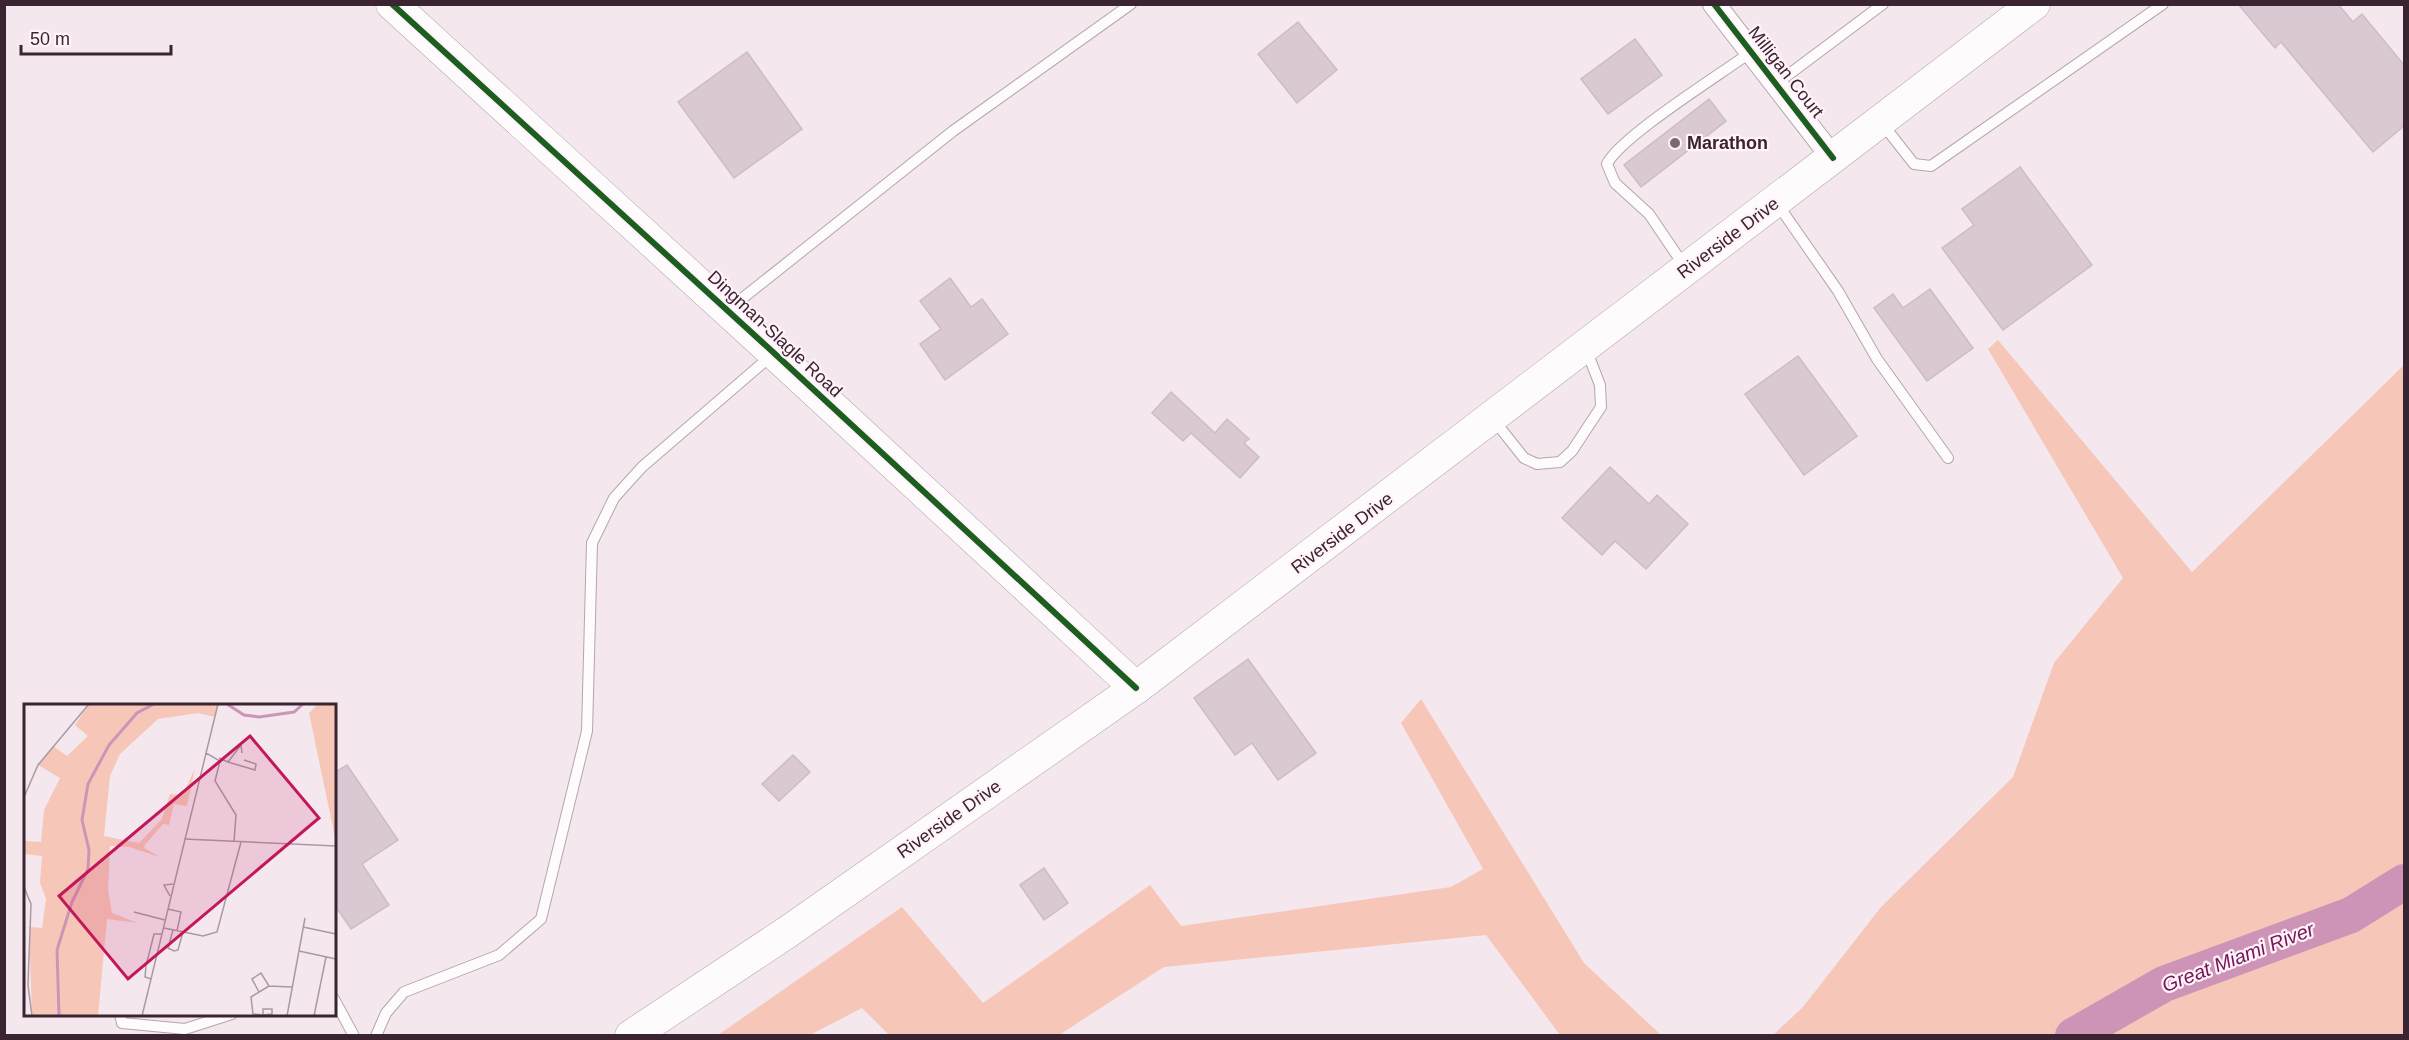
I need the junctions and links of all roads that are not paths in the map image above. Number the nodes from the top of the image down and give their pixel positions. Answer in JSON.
{"nodes":[{"id":1,"x":392,"y":4,"type":"edge"},
{"id":2,"x":1131,"y":4,"type":"edge"},
{"id":3,"x":1883,"y":4,"type":"edge"},
{"id":4,"x":2034,"y":4,"type":"edge"},
{"id":5,"x":2163,"y":4,"type":"edge"},
{"id":6,"x":1714,"y":5,"type":"edge"},
{"id":7,"x":1751,"y":52,"type":"junction"},
{"id":8,"x":1776,"y":84,"type":"junction"},
{"id":9,"x":1881,"y":122,"type":"junction"},
{"id":10,"x":1833,"y":158,"type":"junction"},
{"id":11,"x":1776,"y":202,"type":"junction"},
{"id":12,"x":1687,"y":270,"type":"junction"},
{"id":13,"x":728,"y":310,"type":"junction"},
{"id":14,"x":1586,"y":347,"type":"junction"},
{"id":15,"x":774,"y":353,"type":"junction"},
{"id":16,"x":1492,"y":418,"type":"junction"},
{"id":17,"x":1948,"y":458,"type":"dead end"},
{"id":18,"x":1136,"y":688,"type":"junction"},
{"id":19,"x":336,"y":1003,"type":"edge"},
{"id":20,"x":120,"y":1016,"type":"edge"},
{"id":21,"x":226,"y":1016,"type":"edge"},
{"id":22,"x":354,"y":1035,"type":"edge"},
{"id":23,"x":376,"y":1035,"type":"edge"},
{"id":24,"x":631,"y":1035,"type":"edge"}],
"edges":[{"from":1,"to":13,"type":"main road","name":"Dingman-Slagle Road"},
{"from":2,"to":13,"type":"lane"},
{"from":3,"to":8,"type":"lane"},
{"from":4,"to":9,"type":"main road","name":"Riverside Drive"},
{"from":5,"to":9,"type":"lane"},
{"from":6,"to":7,"type":"street","name":"Milligan Court"},
{"from":7,"to":8,"type":"street","name":"Milligan Court"},
{"from":7,"to":12,"type":"lane"},
{"from":8,"to":10,"type":"street","name":"Milligan Court"},
{"from":9,"to":10,"type":"main road","name":"Riverside Drive"},
{"from":10,"to":11,"type":"main road","name":"Riverside Drive"},
{"from":11,"to":12,"type":"main road","name":"Riverside Drive"},
{"from":11,"to":17,"type":"lane"},
{"from":12,"to":14,"type":"main road","name":"Riverside Drive"},
{"from":13,"to":15,"type":"main road","name":"Dingman-Slagle Road"},
{"from":14,"to":16,"type":"main road","name":"Riverside Drive"},
{"from":14,"to":16,"type":"lane"},
{"from":15,"to":18,"type":"main road","name":"Dingman-Slagle Road"},
{"from":15,"to":23,"type":"lane"},
{"from":16,"to":18,"type":"main road","name":"Riverside Drive"},
{"from":18,"to":24,"type":"main road","name":"Riverside Drive"},
{"from":19,"to":22,"type":"lane"},
{"from":20,"to":21,"type":"lane"}]}
